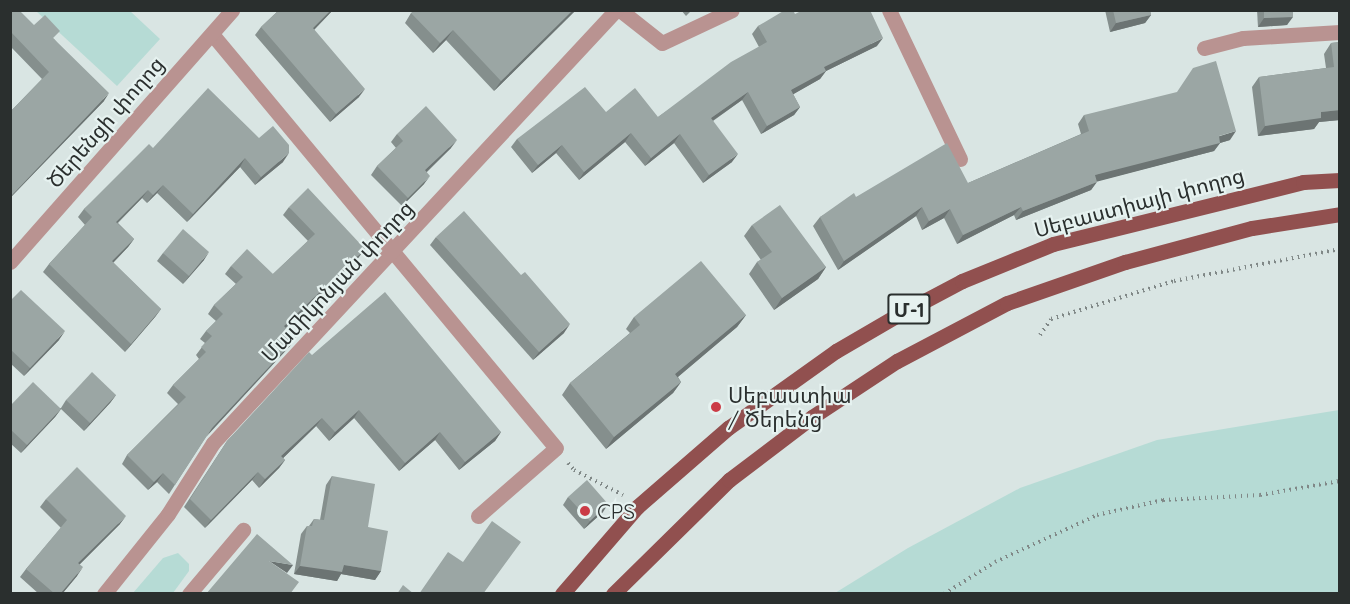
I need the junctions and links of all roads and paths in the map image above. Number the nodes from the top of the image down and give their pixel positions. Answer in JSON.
{"nodes":[{"id":1,"x":232,"y":10,"type":"edge"},
{"id":2,"x":618,"y":10,"type":"edge"},
{"id":3,"x":732,"y":10,"type":"edge"},
{"id":4,"x":889,"y":10,"type":"edge"},
{"id":5,"x":1340,"y":32,"type":"edge"},
{"id":6,"x":212,"y":34,"type":"junction"},
{"id":7,"x":1204,"y":48,"type":"dead end"},
{"id":8,"x":960,"y":159,"type":"dead end"},
{"id":9,"x":1340,"y":180,"type":"edge"},
{"id":10,"x":1340,"y":214,"type":"edge"},
{"id":11,"x":1340,"y":249,"type":"edge"},
{"id":12,"x":394,"y":253,"type":"junction"},
{"id":13,"x":10,"y":262,"type":"edge"},
{"id":14,"x":1040,"y":335,"type":"dead end"},
{"id":15,"x":556,"y":448,"type":"junction"},
{"id":16,"x":1340,"y":481,"type":"edge"},
{"id":17,"x":623,"y":495,"type":"dead end"},
{"id":18,"x":478,"y":516,"type":"dead end"},
{"id":19,"x":243,"y":530,"type":"dead end"},
{"id":20,"x":104,"y":594,"type":"edge"},
{"id":21,"x":189,"y":594,"type":"edge"},
{"id":22,"x":562,"y":594,"type":"edge"},
{"id":23,"x":613,"y":594,"type":"edge"},
{"id":24,"x":944,"y":594,"type":"edge"}],
"edges":[{"from":1,"to":6,"type":"street","name":"Ծերենցի փողոց"},
{"from":2,"to":3,"type":"street"},
{"from":2,"to":12,"type":"street","name":"Մամիկոնյան փողոց"},
{"from":4,"to":8,"type":"street"},
{"from":5,"to":7,"type":"street"},
{"from":6,"to":12,"type":"street"},
{"from":6,"to":13,"type":"street","name":"Ծերենցի փողոց"},
{"from":9,"to":22,"type":"main road","name":"Սեբաստիայի փողոց","number":"Մ-1"},
{"from":10,"to":23,"type":"main road","number":"Մ-1"},
{"from":11,"to":14,"type":"path"},
{"from":12,"to":15,"type":"street"},
{"from":12,"to":20,"type":"street","name":"Մամիկոնյան փողոց"},
{"from":15,"to":17,"type":"path"},
{"from":15,"to":18,"type":"street"},
{"from":16,"to":24,"type":"path"},
{"from":19,"to":21,"type":"street"}]}
